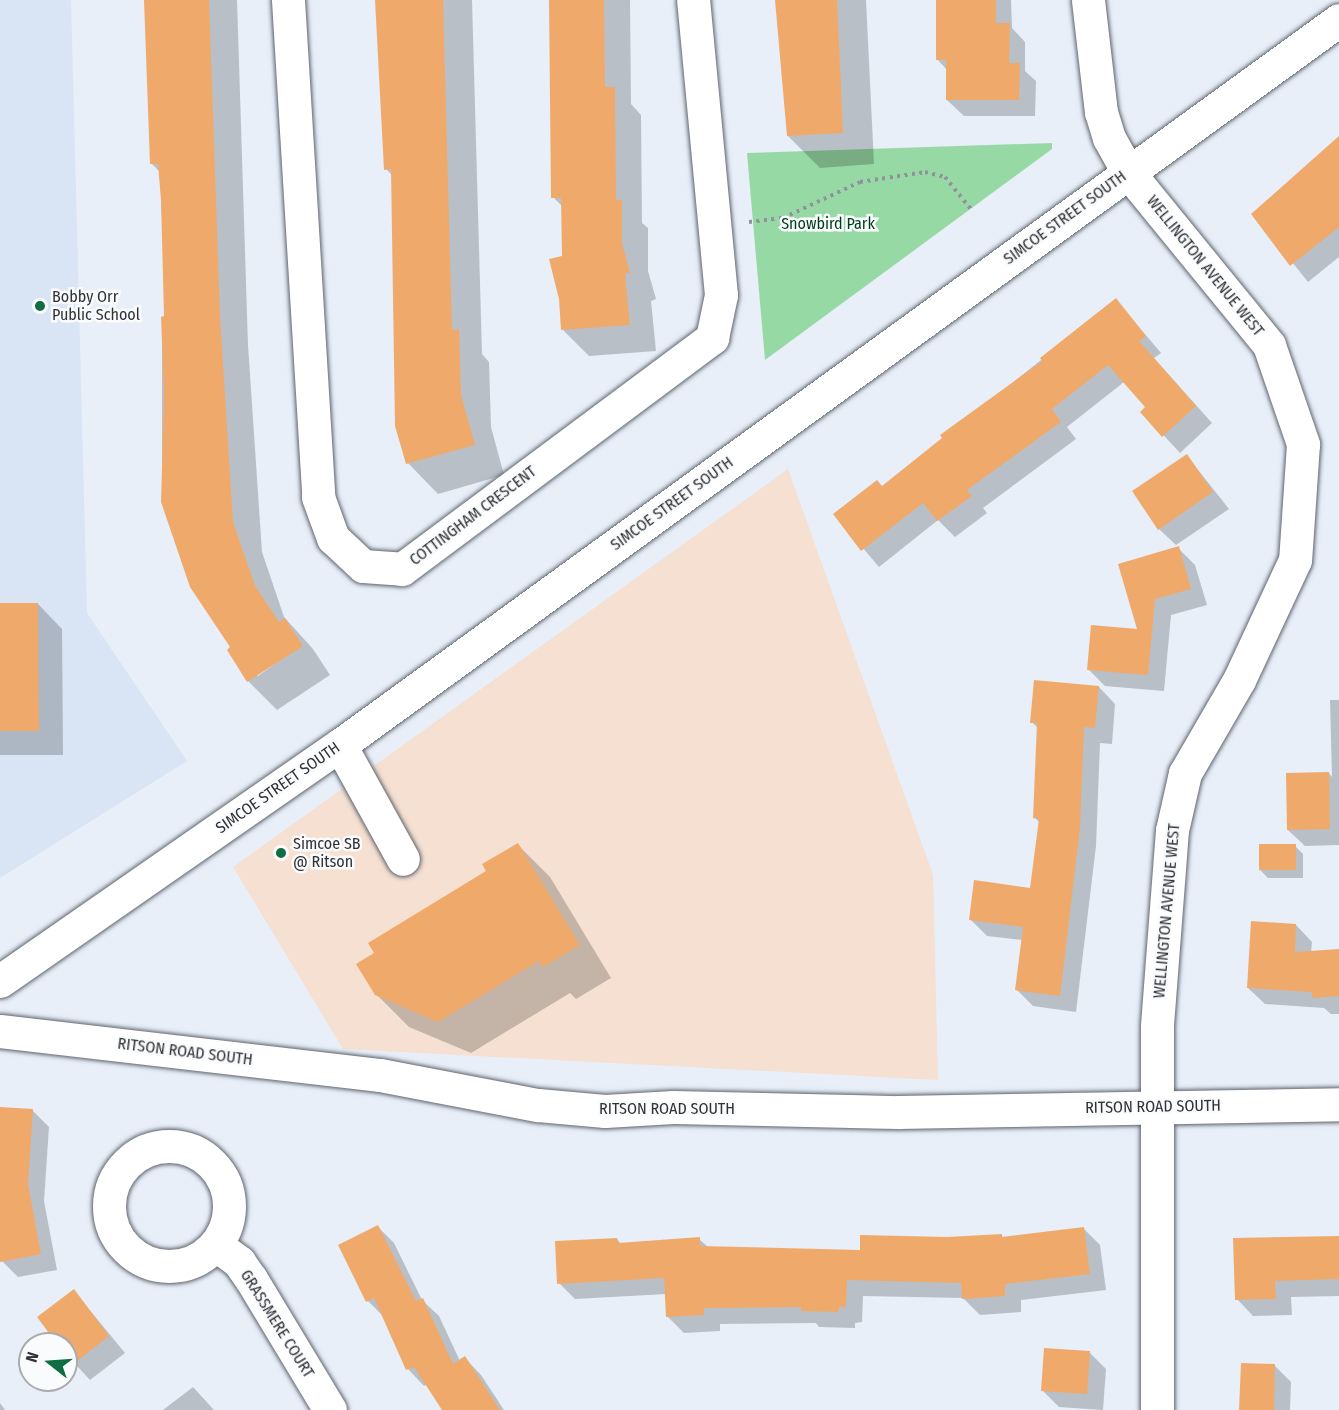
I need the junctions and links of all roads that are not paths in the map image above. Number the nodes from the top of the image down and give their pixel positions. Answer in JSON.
{"nodes":[{"id":1,"x":288,"y":0,"type":"edge"},
{"id":2,"x":693,"y":0,"type":"edge"},
{"id":3,"x":1088,"y":0,"type":"edge"},
{"id":4,"x":1339,"y":20,"type":"edge"},
{"id":5,"x":1128,"y":172,"type":"junction"},
{"id":6,"x":340,"y":745,"type":"junction"},
{"id":7,"x":403,"y":859,"type":"dead end"},
{"id":8,"x":0,"y":981,"type":"edge"},
{"id":9,"x":0,"y":1031,"type":"edge"},
{"id":10,"x":1339,"y":1104,"type":"edge"},
{"id":11,"x":1156,"y":1107,"type":"junction"},
{"id":12,"x":216,"y":1245,"type":"dead end"},
{"id":13,"x":330,"y":1410,"type":"edge"},
{"id":14,"x":1157,"y":1410,"type":"edge"}],
"edges":[{"from":1,"to":2,"type":"street","name":"COTTINGHAM CRESCENT"},
{"from":3,"to":5,"type":"street","name":"WELLINGTON AVENUE WEST"},
{"from":4,"to":5,"type":"street","name":"SIMCOE STREET SOUTH"},
{"from":5,"to":6,"type":"street","name":"SIMCOE STREET SOUTH"},
{"from":5,"to":11,"type":"street","name":"WELLINGTON AVENUE WEST"},
{"from":6,"to":7,"type":"street"},
{"from":6,"to":8,"type":"street","name":"SIMCOE STREET SOUTH"},
{"from":9,"to":11,"type":"street","name":"RITSON ROAD SOUTH"},
{"from":10,"to":11,"type":"street","name":"RITSON ROAD SOUTH"},
{"from":11,"to":14,"type":"street","name":"WELLINGTON AVENUE WEST"},
{"from":12,"to":13,"type":"street","name":"GRASSMERE COURT"}]}
